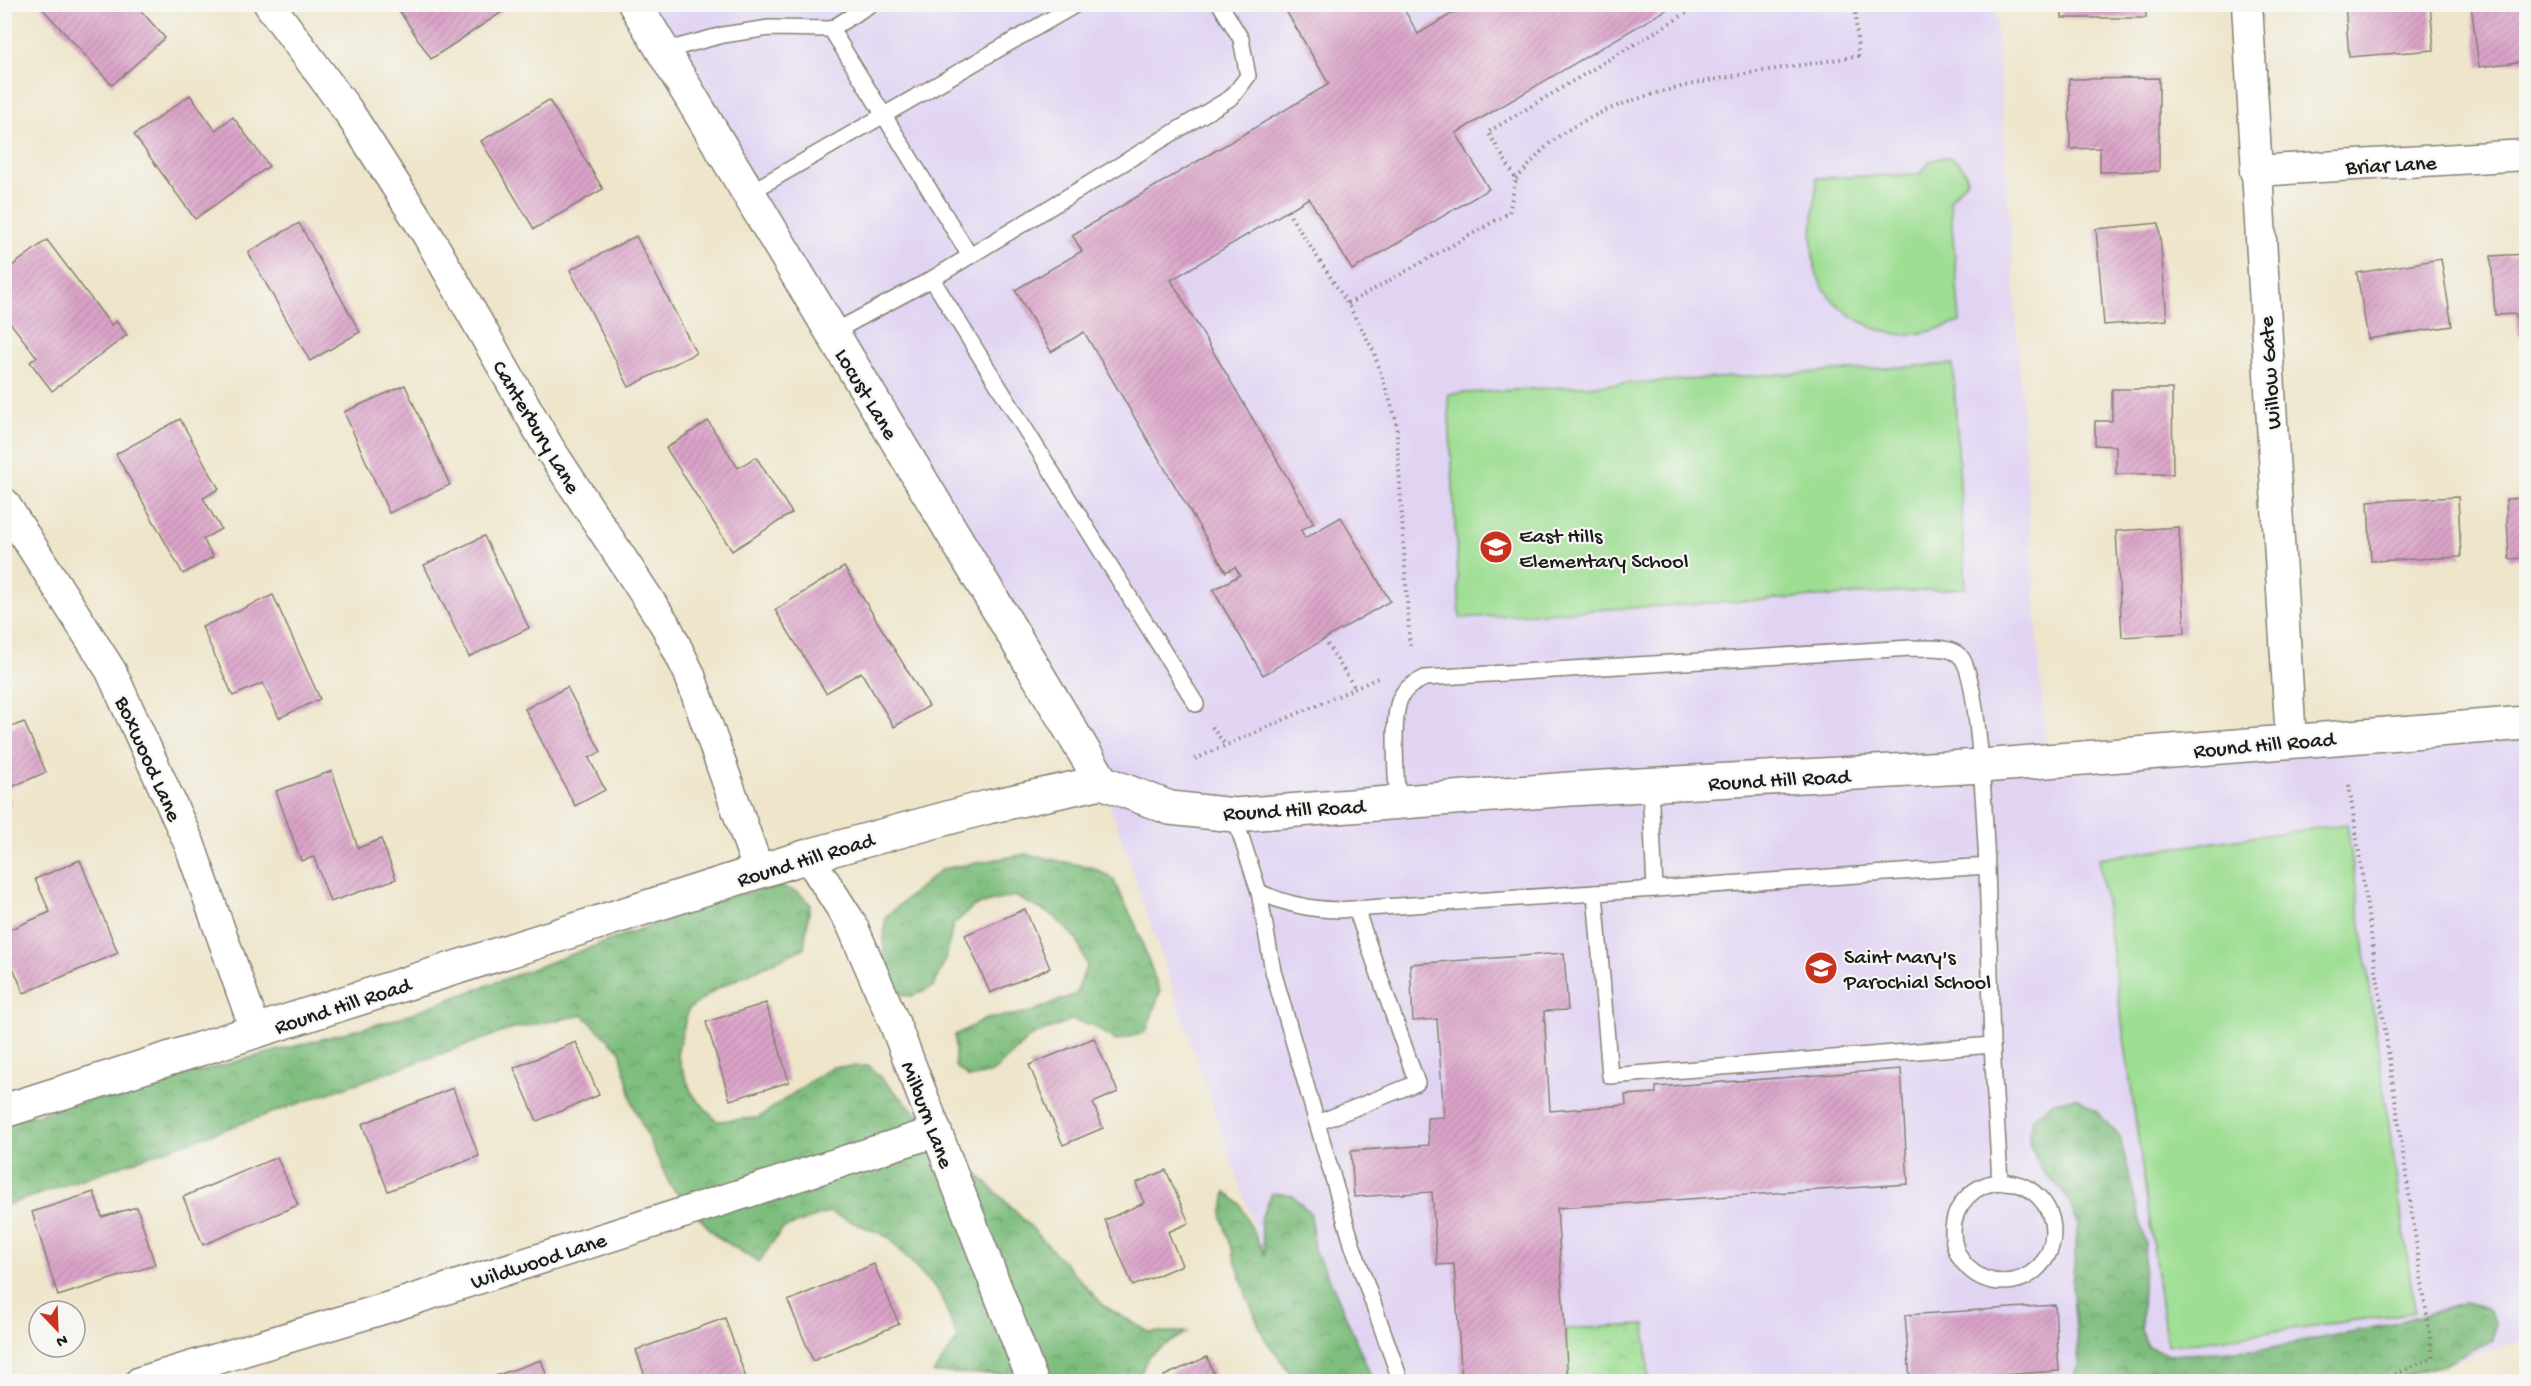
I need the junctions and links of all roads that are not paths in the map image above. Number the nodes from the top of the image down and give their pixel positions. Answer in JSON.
{"nodes":[{"id":1,"x":269,"y":4,"type":"edge"},
{"id":2,"x":635,"y":4,"type":"edge"},
{"id":3,"x":871,"y":4,"type":"edge"},
{"id":4,"x":1077,"y":4,"type":"edge"},
{"id":5,"x":1221,"y":4,"type":"edge"},
{"id":6,"x":2247,"y":4,"type":"edge"},
{"id":7,"x":831,"y":29,"type":"junction"},
{"id":8,"x":663,"y":51,"type":"junction"},
{"id":9,"x":882,"y":116,"type":"junction"},
{"id":10,"x":2526,"y":155,"type":"edge"},
{"id":11,"x":2255,"y":171,"type":"junction"},
{"id":12,"x":747,"y":194,"type":"junction"},
{"id":13,"x":970,"y":256,"type":"junction"},
{"id":14,"x":932,"y":279,"type":"junction"},
{"id":15,"x":832,"y":333,"type":"junction"},
{"id":16,"x":4,"y":503,"type":"edge"},
{"id":17,"x":1196,"y":704,"type":"dead end"},
{"id":18,"x":2526,"y":723,"type":"edge"},
{"id":19,"x":2290,"y":741,"type":"junction"},
{"id":20,"x":1982,"y":766,"type":"junction"},
{"id":21,"x":1102,"y":782,"type":"junction"},
{"id":22,"x":1650,"y":785,"type":"junction"},
{"id":23,"x":1397,"y":802,"type":"junction"},
{"id":24,"x":1234,"y":814,"type":"junction"},
{"id":25,"x":808,"y":855,"type":"junction"},
{"id":26,"x":1987,"y":866,"type":"junction"},
{"id":27,"x":759,"y":872,"type":"junction"},
{"id":28,"x":1655,"y":889,"type":"junction"},
{"id":29,"x":1259,"y":892,"type":"junction"},
{"id":30,"x":1595,"y":893,"type":"junction"},
{"id":31,"x":1356,"y":909,"type":"junction"},
{"id":32,"x":256,"y":1032,"type":"junction"},
{"id":33,"x":1992,"y":1045,"type":"junction"},
{"id":34,"x":4,"y":1111,"type":"edge"},
{"id":35,"x":1317,"y":1123,"type":"junction"},
{"id":36,"x":935,"y":1132,"type":"junction"},
{"id":37,"x":2000,"y":1182,"type":"junction"},
{"id":38,"x":140,"y":1382,"type":"edge"},
{"id":39,"x":1033,"y":1382,"type":"edge"},
{"id":40,"x":1401,"y":1382,"type":"edge"}],
"edges":[{"from":1,"to":27,"type":"street","name":"Canterbury Lane"},
{"from":2,"to":8,"type":"street","name":"Locust Lane"},
{"from":3,"to":7,"type":"lane"},
{"from":4,"to":9,"type":"lane"},
{"from":5,"to":13,"type":"lane"},
{"from":6,"to":11,"type":"street","name":"Willow Gate"},
{"from":7,"to":8,"type":"lane"},
{"from":7,"to":9,"type":"lane"},
{"from":8,"to":12,"type":"street","name":"Locust Lane"},
{"from":9,"to":12,"type":"lane"},
{"from":9,"to":13,"type":"lane"},
{"from":10,"to":11,"type":"street","name":"Briar Lane"},
{"from":11,"to":19,"type":"street","name":"Willow Gate"},
{"from":12,"to":15,"type":"street","name":"Locust Lane"},
{"from":13,"to":14,"type":"lane"},
{"from":14,"to":15,"type":"lane"},
{"from":14,"to":17,"type":"lane"},
{"from":15,"to":21,"type":"street","name":"Locust Lane"},
{"from":16,"to":32,"type":"street","name":"Boxwood Lane"},
{"from":18,"to":19,"type":"street","name":"Round Hill Road"},
{"from":19,"to":20,"type":"street","name":"Round Hill Road"},
{"from":20,"to":22,"type":"street","name":"Round Hill Road"},
{"from":20,"to":23,"type":"lane"},
{"from":20,"to":26,"type":"lane"},
{"from":21,"to":24,"type":"street","name":"Round Hill Road"},
{"from":21,"to":25,"type":"street","name":"Round Hill Road"},
{"from":22,"to":23,"type":"street","name":"Round Hill Road"},
{"from":22,"to":28,"type":"lane"},
{"from":23,"to":24,"type":"street","name":"Round Hill Road"},
{"from":24,"to":29,"type":"lane"},
{"from":25,"to":27,"type":"street","name":"Round Hill Road"},
{"from":25,"to":36,"type":"street","name":"Milburn Lane"},
{"from":26,"to":28,"type":"lane"},
{"from":26,"to":33,"type":"lane"},
{"from":27,"to":32,"type":"street","name":"Round Hill Road"},
{"from":28,"to":30,"type":"lane"},
{"from":29,"to":31,"type":"lane"},
{"from":29,"to":35,"type":"lane"},
{"from":30,"to":31,"type":"lane"},
{"from":30,"to":33,"type":"lane"},
{"from":31,"to":35,"type":"lane"},
{"from":32,"to":34,"type":"street","name":"Round Hill Road"},
{"from":33,"to":37,"type":"lane"},
{"from":35,"to":40,"type":"lane"},
{"from":36,"to":38,"type":"street","name":"Wildwood Lane"},
{"from":36,"to":39,"type":"street","name":"Milburn Lane"},
{"from":37,"to":37,"type":"lane"}]}
